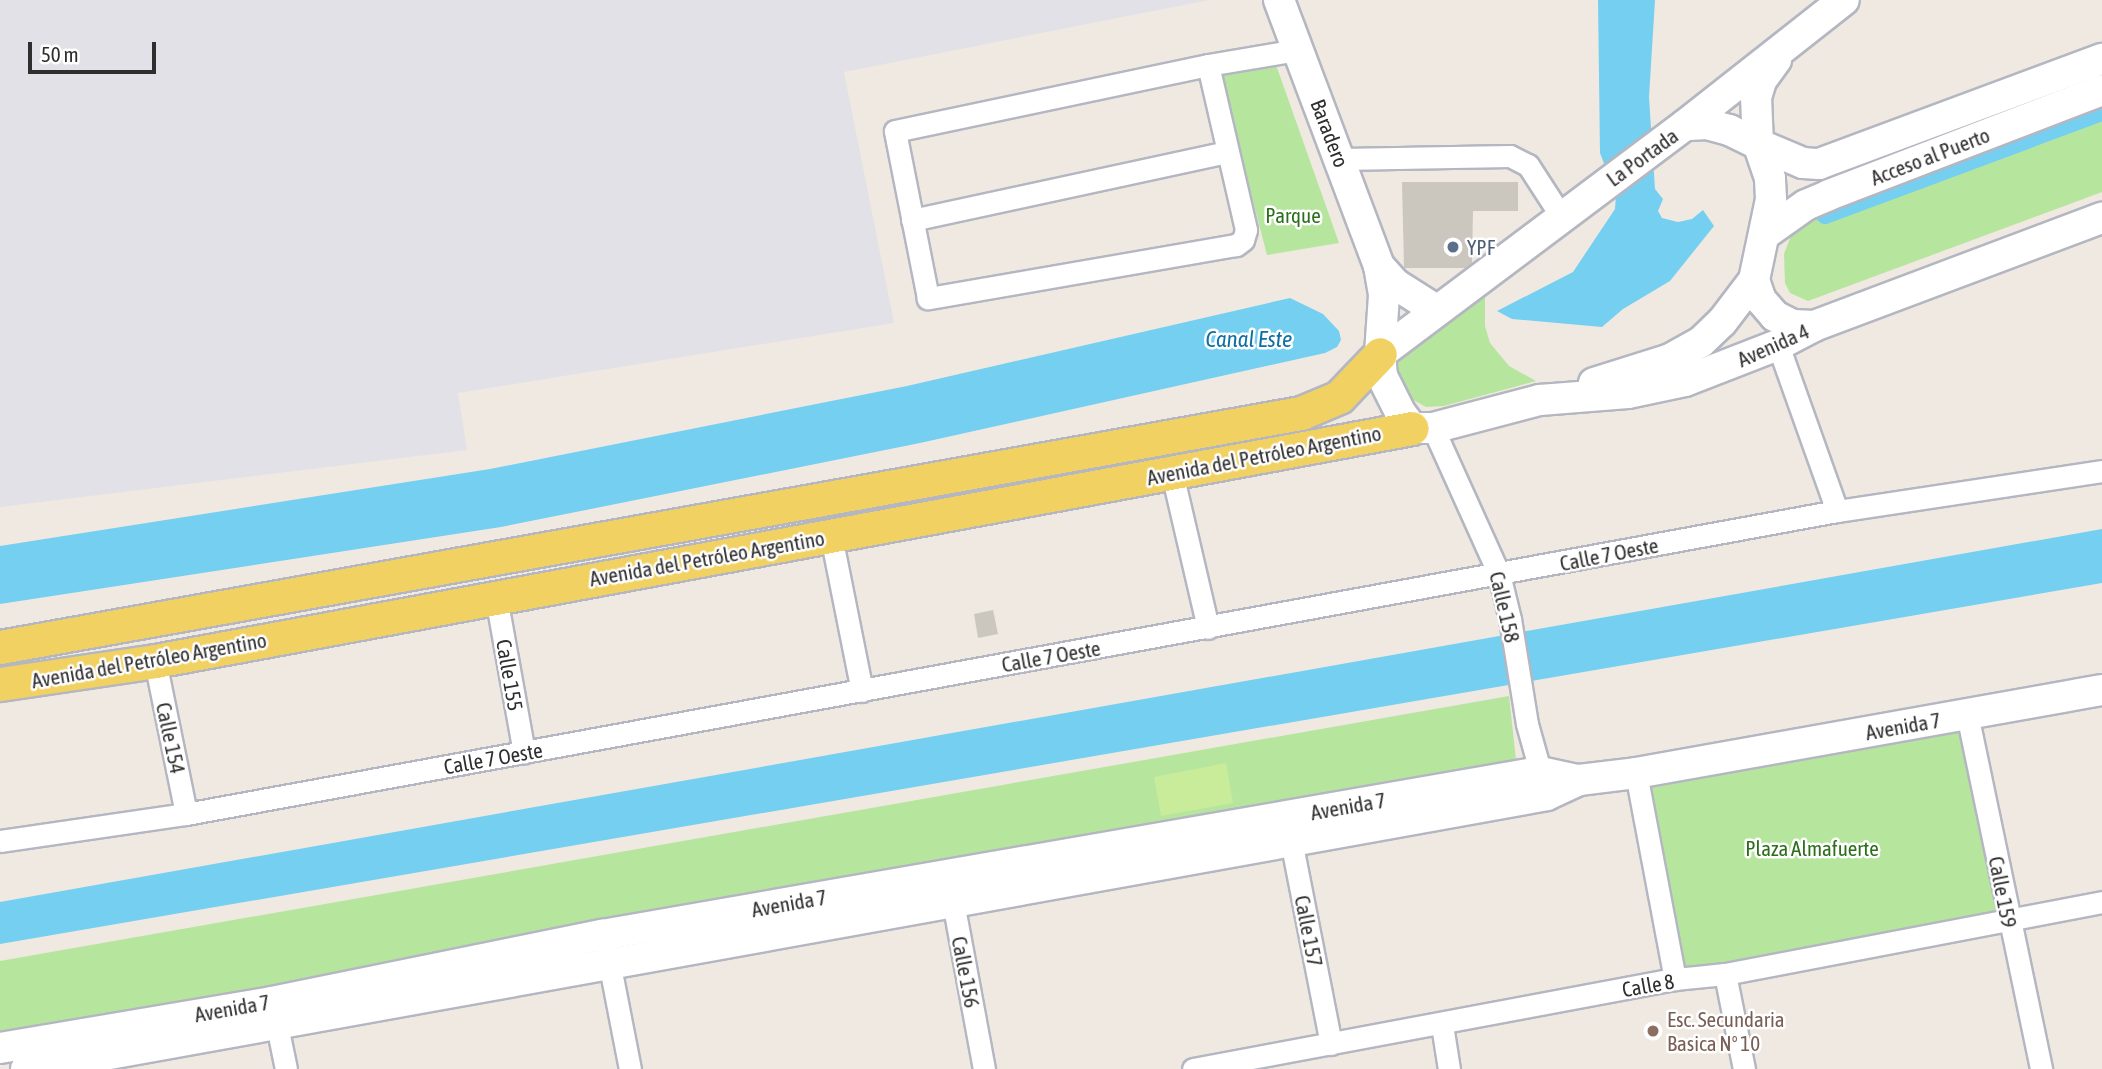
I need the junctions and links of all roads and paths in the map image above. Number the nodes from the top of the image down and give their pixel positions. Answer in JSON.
{"nodes":[{"id":1,"x":1279,"y":0,"type":"edge"},
{"id":2,"x":1844,"y":0,"type":"edge"},
{"id":3,"x":1788,"y":42,"type":"junction"},
{"id":4,"x":1298,"y":50,"type":"junction"},
{"id":5,"x":2102,"y":59,"type":"edge"},
{"id":6,"x":1209,"y":65,"type":"junction"},
{"id":7,"x":2102,"y":90,"type":"edge"},
{"id":8,"x":1685,"y":125,"type":"junction"},
{"id":9,"x":1758,"y":144,"type":"junction"},
{"id":10,"x":1226,"y":152,"type":"junction"},
{"id":11,"x":1341,"y":159,"type":"junction"},
{"id":12,"x":1560,"y":216,"type":"junction"},
{"id":13,"x":912,"y":220,"type":"junction"},
{"id":14,"x":2100,"y":222,"type":"edge"},
{"id":15,"x":1765,"y":234,"type":"junction"},
{"id":16,"x":1379,"y":266,"type":"junction"},
{"id":17,"x":1754,"y":280,"type":"junction"},
{"id":18,"x":1436,"y":310,"type":"junction"},
{"id":19,"x":1814,"y":327,"type":"junction"},
{"id":20,"x":1779,"y":345,"type":"junction"},
{"id":21,"x":1380,"y":354,"type":"junction"},
{"id":22,"x":1540,"y":400,"type":"junction"},
{"id":23,"x":1423,"y":428,"type":"junction"},
{"id":24,"x":2102,"y":471,"type":"edge"},
{"id":25,"x":1172,"y":473,"type":"junction"},
{"id":26,"x":1837,"y":511,"type":"junction"},
{"id":27,"x":831,"y":536,"type":"junction"},
{"id":28,"x":1499,"y":574,"type":"junction"},
{"id":29,"x":496,"y":597,"type":"junction"},
{"id":30,"x":1208,"y":628,"type":"junction"},
{"id":31,"x":0,"y":647,"type":"edge"},
{"id":32,"x":155,"y":661,"type":"junction"},
{"id":33,"x":0,"y":684,"type":"edge"},
{"id":34,"x":2102,"y":690,"type":"edge"},
{"id":35,"x":862,"y":691,"type":"junction"},
{"id":36,"x":1968,"y":714,"type":"junction"},
{"id":37,"x":524,"y":752,"type":"junction"},
{"id":38,"x":1636,"y":773,"type":"junction"},
{"id":39,"x":1544,"y":783,"type":"junction"},
{"id":40,"x":186,"y":814,"type":"junction"},
{"id":41,"x":1289,"y":829,"type":"junction"},
{"id":42,"x":0,"y":841,"type":"edge"},
{"id":43,"x":950,"y":888,"type":"junction"},
{"id":44,"x":2102,"y":902,"type":"edge"},
{"id":45,"x":2008,"y":918,"type":"junction"},
{"id":46,"x":606,"y":948,"type":"junction"},
{"id":47,"x":1725,"y":974,"type":"junction"},
{"id":48,"x":1675,"y":979,"type":"junction"},
{"id":49,"x":275,"y":1012,"type":"junction"},
{"id":50,"x":1442,"y":1025,"type":"junction"},
{"id":51,"x":1331,"y":1044,"type":"junction"},
{"id":52,"x":0,"y":1048,"type":"edge"},
{"id":53,"x":26,"y":1069,"type":"edge"},
{"id":54,"x":286,"y":1069,"type":"edge"},
{"id":55,"x":630,"y":1069,"type":"edge"},
{"id":56,"x":984,"y":1069,"type":"edge"},
{"id":57,"x":1193,"y":1069,"type":"edge"},
{"id":58,"x":1449,"y":1069,"type":"edge"},
{"id":59,"x":1744,"y":1069,"type":"edge"},
{"id":60,"x":2041,"y":1069,"type":"edge"}],
"edges":[{"from":1,"to":4,"type":"main road","name":"Baradero"},
{"from":2,"to":3,"type":"main road","name":"La Portada"},
{"from":3,"to":8,"type":"main road","name":"La Portada"},
{"from":3,"to":9,"type":"main road"},
{"from":4,"to":6,"type":"street"},
{"from":4,"to":11,"type":"main road","name":"Baradero"},
{"from":5,"to":9,"type":"main road","name":"Acceso al Puerto"},
{"from":6,"to":10,"type":"street"},
{"from":6,"to":13,"type":"street"},
{"from":7,"to":15,"type":"main road","name":"Acceso al Puerto"},
{"from":8,"to":9,"type":"main road","name":"Acceso al Puerto"},
{"from":8,"to":12,"type":"main road","name":"La Portada"},
{"from":9,"to":15,"type":"main road"},
{"from":10,"to":13,"type":"street"},
{"from":10,"to":13,"type":"street"},
{"from":11,"to":12,"type":"street"},
{"from":11,"to":16,"type":"main road","name":"Baradero"},
{"from":12,"to":18,"type":"main road","name":"La Portada"},
{"from":14,"to":19,"type":"main road","name":"Avenida 4"},
{"from":15,"to":17,"type":"main road"},
{"from":16,"to":18,"type":"main road","name":"Baradero"},
{"from":16,"to":21,"type":"main road","name":"Baradero"},
{"from":17,"to":19,"type":"main road"},
{"from":17,"to":22,"type":"main road"},
{"from":18,"to":21,"type":"main road","name":"La Portada"},
{"from":19,"to":20,"type":"main road","name":"Avenida 4"},
{"from":20,"to":22,"type":"main road","name":"Avenida 4"},
{"from":20,"to":26,"type":"street"},
{"from":21,"to":23,"type":"main road","name":"Baradero"},
{"from":21,"to":31,"type":"main road","name":"Avenida del Petróleo Argentino"},
{"from":22,"to":23,"type":"main road","name":"Avenida 4"},
{"from":23,"to":25,"type":"main road","name":"Avenida del Petróleo Argentino"},
{"from":23,"to":28,"type":"street","name":"Calle 158"},
{"from":24,"to":26,"type":"street","name":"Calle 7 Oeste"},
{"from":25,"to":27,"type":"main road","name":"Avenida del Petróleo Argentino"},
{"from":25,"to":30,"type":"street"},
{"from":26,"to":28,"type":"street","name":"Calle 7 Oeste"},
{"from":27,"to":29,"type":"main road","name":"Avenida del Petróleo Argentino"},
{"from":27,"to":35,"type":"street"},
{"from":28,"to":30,"type":"street","name":"Calle 7 Oeste"},
{"from":28,"to":39,"type":"street","name":"Calle 158"},
{"from":29,"to":32,"type":"main road","name":"Avenida del Petróleo Argentino"},
{"from":29,"to":37,"type":"street","name":"Calle 155"},
{"from":30,"to":35,"type":"street","name":"Calle 7 Oeste"},
{"from":32,"to":33,"type":"main road","name":"Avenida del Petróleo Argentino"},
{"from":32,"to":40,"type":"street","name":"Calle 154"},
{"from":34,"to":36,"type":"main road","name":"Avenida 7"},
{"from":35,"to":37,"type":"street","name":"Calle 7 Oeste"},
{"from":36,"to":38,"type":"main road","name":"Avenida 7"},
{"from":36,"to":45,"type":"street","name":"Calle 159"},
{"from":37,"to":40,"type":"street","name":"Calle 7 Oeste"},
{"from":38,"to":39,"type":"main road","name":"Avenida 7"},
{"from":38,"to":48,"type":"street"},
{"from":39,"to":41,"type":"main road","name":"Avenida 7"},
{"from":40,"to":42,"type":"street","name":"Calle 7 Oeste"},
{"from":41,"to":43,"type":"main road","name":"Avenida 7"},
{"from":41,"to":51,"type":"street","name":"Calle 157"},
{"from":43,"to":46,"type":"main road","name":"Avenida 7"},
{"from":43,"to":56,"type":"street","name":"Calle 156"},
{"from":44,"to":45,"type":"street","name":"Calle 8"},
{"from":45,"to":47,"type":"street","name":"Calle 8"},
{"from":45,"to":60,"type":"street","name":"Calle 159"},
{"from":46,"to":49,"type":"main road","name":"Avenida 7"},
{"from":46,"to":55,"type":"street"},
{"from":47,"to":48,"type":"street","name":"Calle 8"},
{"from":47,"to":59,"type":"street"},
{"from":48,"to":50,"type":"street","name":"Calle 8"},
{"from":49,"to":52,"type":"main road","name":"Avenida 7"},
{"from":49,"to":53,"type":"main road","name":"Avenida 7"},
{"from":49,"to":54,"type":"street"},
{"from":50,"to":51,"type":"street","name":"Calle 8"},
{"from":50,"to":58,"type":"street"},
{"from":51,"to":57,"type":"street","name":"Calle 8"}]}
